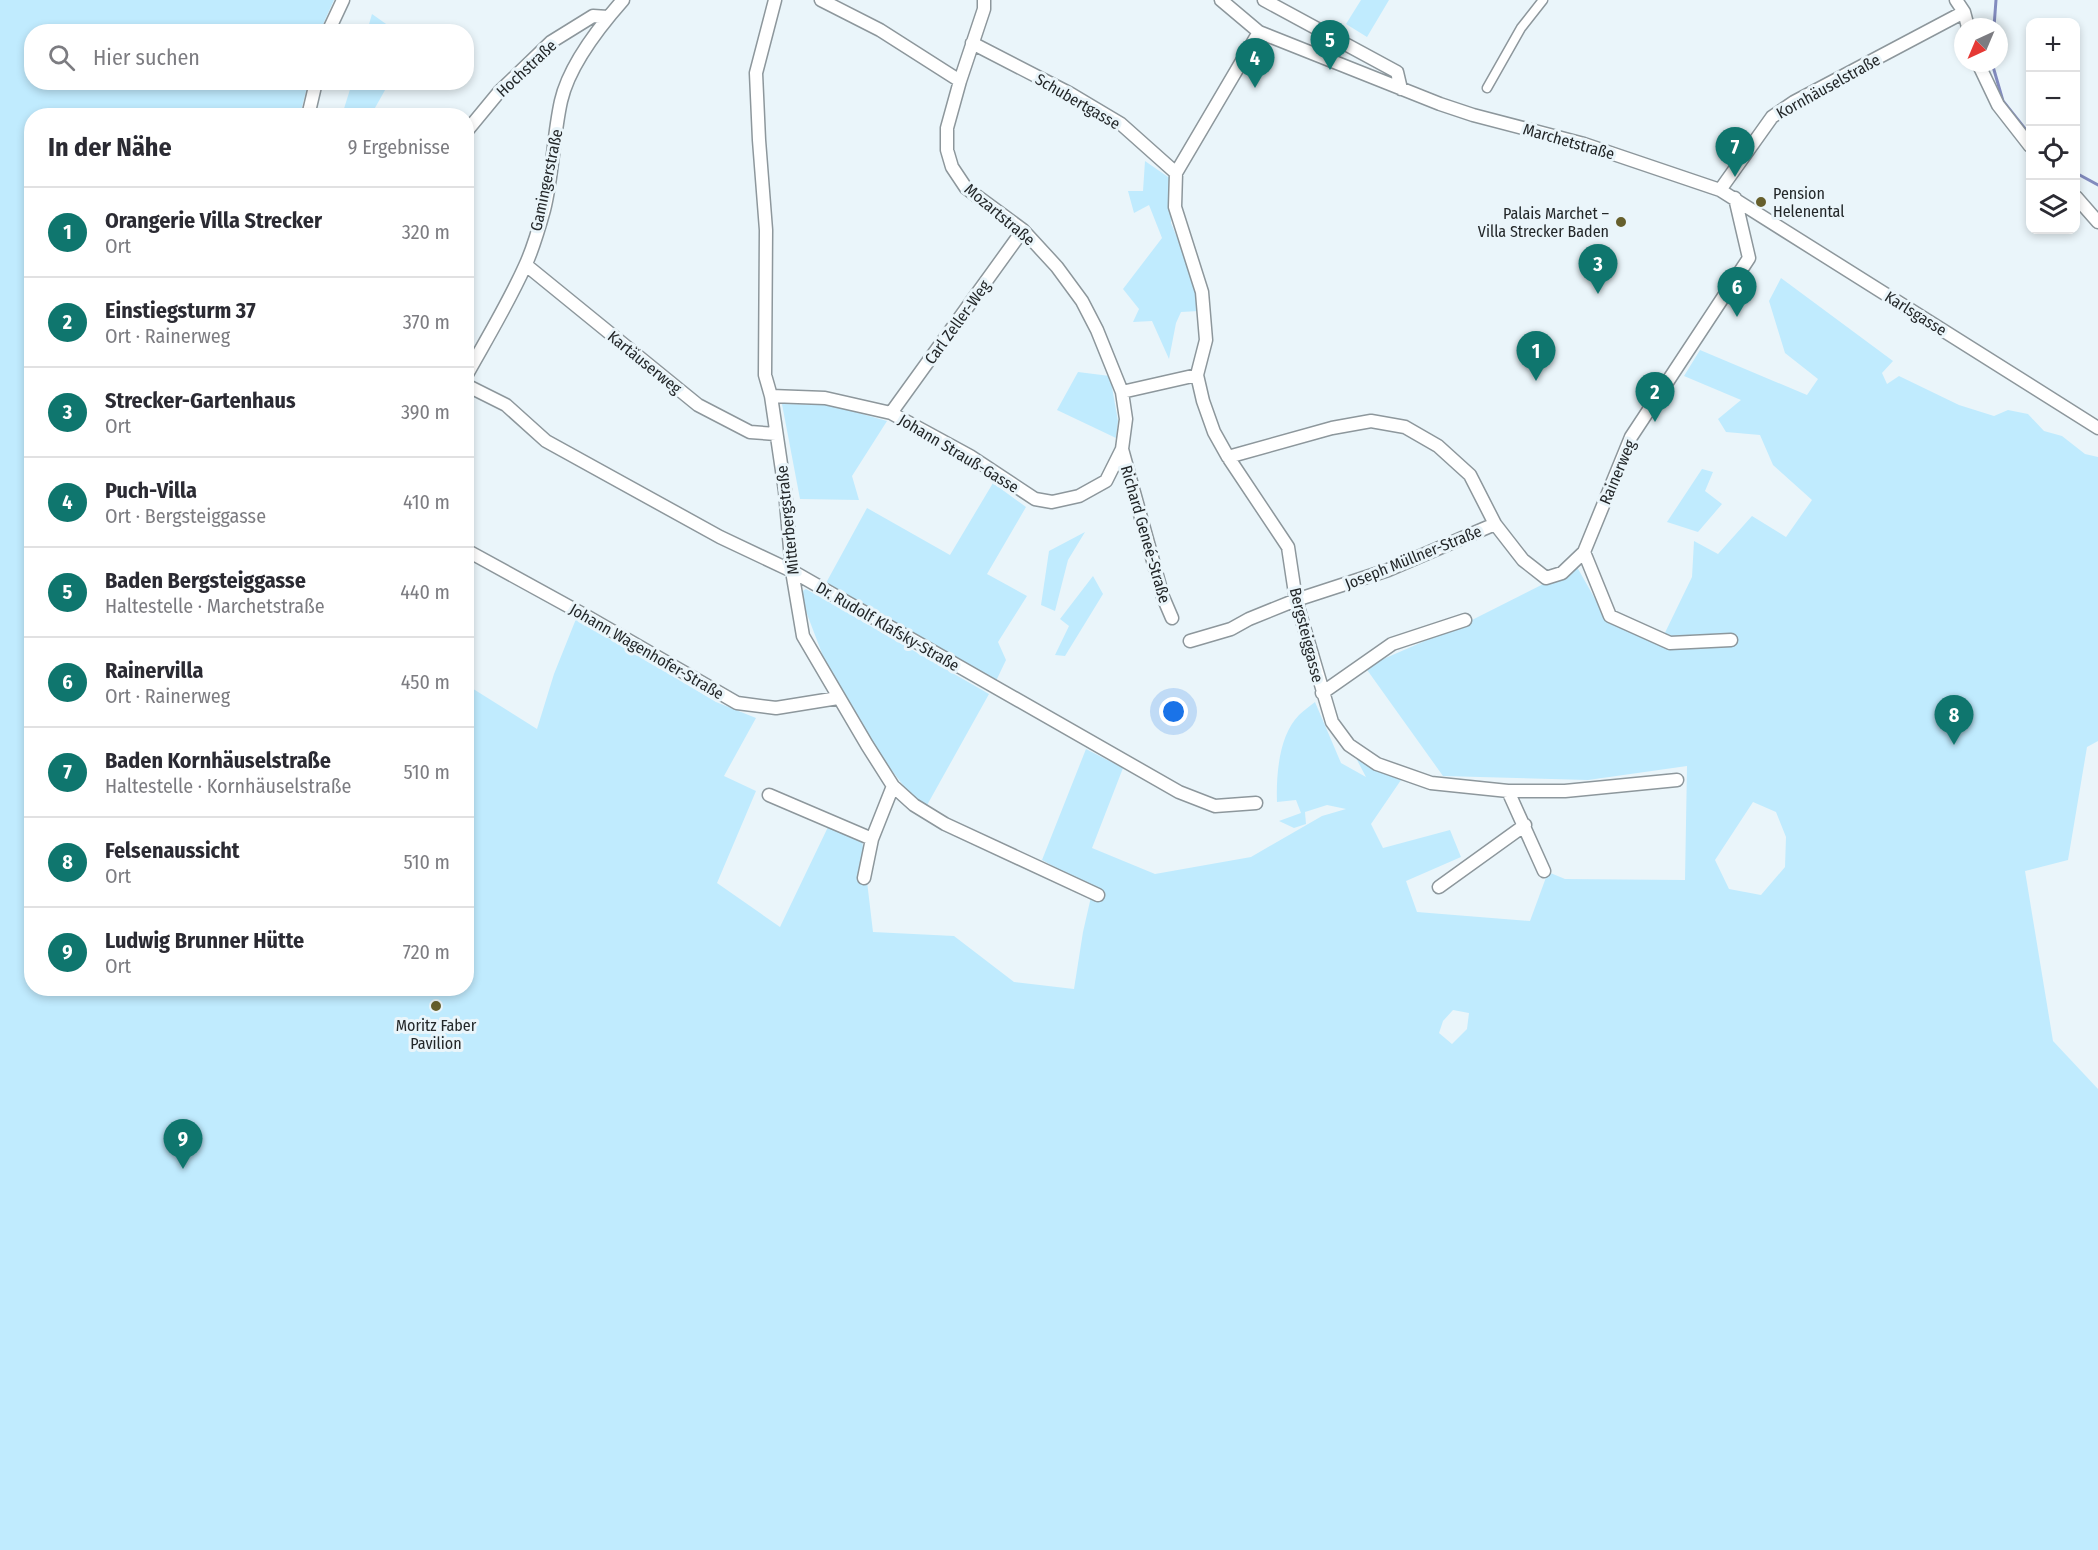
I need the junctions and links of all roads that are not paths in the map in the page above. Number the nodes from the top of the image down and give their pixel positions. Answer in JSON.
{"nodes":[{"id":1,"x":343,"y":0,"type":"edge"},
{"id":2,"x":623,"y":0,"type":"edge"},
{"id":3,"x":775,"y":0,"type":"edge"},
{"id":4,"x":821,"y":0,"type":"edge"},
{"id":5,"x":984,"y":0,"type":"edge"},
{"id":6,"x":1221,"y":0,"type":"edge"},
{"id":7,"x":1543,"y":0,"type":"edge"},
{"id":8,"x":1956,"y":0,"type":"edge"},
{"id":9,"x":1273,"y":2,"type":"edge"},
{"id":10,"x":1964,"y":12,"type":"junction"},
{"id":11,"x":608,"y":17,"type":"junction"},
{"id":12,"x":1966,"y":18,"type":"edge"},
{"id":13,"x":330,"y":24,"type":"edge"},
{"id":14,"x":1258,"y":32,"type":"junction"},
{"id":15,"x":972,"y":43,"type":"junction"},
{"id":16,"x":1982,"y":72,"type":"edge"},
{"id":17,"x":960,"y":81,"type":"junction"},
{"id":18,"x":1487,"y":88,"type":"dead end"},
{"id":19,"x":1401,"y":89,"type":"junction"},
{"id":20,"x":314,"y":90,"type":"edge"},
{"id":21,"x":310,"y":108,"type":"edge"},
{"id":22,"x":474,"y":122,"type":"edge"},
{"id":23,"x":2026,"y":140,"type":"edge"},
{"id":24,"x":1176,"y":173,"type":"junction"},
{"id":25,"x":1720,"y":190,"type":"junction"},
{"id":26,"x":1735,"y":198,"type":"junction"},
{"id":27,"x":2080,"y":202,"type":"edge"},
{"id":28,"x":2098,"y":222,"type":"edge"},
{"id":29,"x":1023,"y":230,"type":"junction"},
{"id":30,"x":526,"y":265,"type":"junction"},
{"id":31,"x":474,"y":361,"type":"edge"},
{"id":32,"x":1197,"y":375,"type":"junction"},
{"id":33,"x":474,"y":389,"type":"edge"},
{"id":34,"x":1122,"y":392,"type":"junction"},
{"id":35,"x":771,"y":396,"type":"junction"},
{"id":36,"x":891,"y":413,"type":"junction"},
{"id":37,"x":2098,"y":428,"type":"edge"},
{"id":38,"x":776,"y":434,"type":"junction"},
{"id":39,"x":1122,"y":449,"type":"junction"},
{"id":40,"x":1228,"y":457,"type":"junction"},
{"id":41,"x":1495,"y":524,"type":"junction"},
{"id":42,"x":1584,"y":552,"type":"junction"},
{"id":43,"x":474,"y":554,"type":"edge"},
{"id":44,"x":792,"y":571,"type":"junction"},
{"id":45,"x":1296,"y":600,"type":"junction"},
{"id":46,"x":1172,"y":618,"type":"dead end"},
{"id":47,"x":1465,"y":620,"type":"dead end"},
{"id":48,"x":1731,"y":640,"type":"dead end"},
{"id":49,"x":1190,"y":641,"type":"dead end"},
{"id":50,"x":1322,"y":693,"type":"junction"},
{"id":51,"x":838,"y":698,"type":"junction"},
{"id":52,"x":1677,"y":780,"type":"dead end"},
{"id":53,"x":893,"y":786,"type":"junction"},
{"id":54,"x":1508,"y":790,"type":"junction"},
{"id":55,"x":770,"y":795,"type":"dead end"},
{"id":56,"x":1256,"y":803,"type":"dead end"},
{"id":57,"x":1525,"y":825,"type":"junction"},
{"id":58,"x":872,"y":839,"type":"junction"},
{"id":59,"x":1544,"y":872,"type":"dead end"},
{"id":60,"x":864,"y":878,"type":"dead end"},
{"id":61,"x":1439,"y":887,"type":"dead end"},
{"id":62,"x":1098,"y":895,"type":"dead end"}],
"edges":[{"from":1,"to":13,"type":"street"},
{"from":2,"to":11,"type":"street"},
{"from":3,"to":35,"type":"street","name":"Mitterbergstraße"},
{"from":4,"to":17,"type":"street"},
{"from":5,"to":15,"type":"street","name":"Mozartstraße"},
{"from":6,"to":14,"type":"street","name":"Marchetstraße"},
{"from":7,"to":18,"type":"street"},
{"from":8,"to":10,"type":"street"},
{"from":9,"to":19,"type":"street"},
{"from":10,"to":12,"type":"street"},
{"from":10,"to":25,"type":"street","name":"Kornhäuselstraße"},
{"from":11,"to":22,"type":"street","name":"Hochstraße"},
{"from":11,"to":30,"type":"street","name":"Gamingerstraße"},
{"from":14,"to":19,"type":"street","name":"Marchetstraße"},
{"from":14,"to":24,"type":"street","name":"Bergsteiggasse"},
{"from":15,"to":17,"type":"street","name":"Mozartstraße"},
{"from":15,"to":24,"type":"street","name":"Schubertgasse"},
{"from":16,"to":23,"type":"street"},
{"from":17,"to":29,"type":"street","name":"Mozartstraße"},
{"from":19,"to":25,"type":"street","name":"Marchetstraße"},
{"from":20,"to":21,"type":"street"},
{"from":24,"to":32,"type":"street","name":"Bergsteiggasse"},
{"from":25,"to":26,"type":"street","name":"Marchetstraße"},
{"from":26,"to":37,"type":"street","name":"Karlsgasse"},
{"from":26,"to":42,"type":"street","name":"Rainerweg"},
{"from":27,"to":28,"type":"street"},
{"from":29,"to":34,"type":"street","name":"Mozartstraße"},
{"from":29,"to":36,"type":"street","name":"Carl Zeller-Weg"},
{"from":30,"to":31,"type":"street","name":"Gamingerstraße"},
{"from":30,"to":38,"type":"street","name":"Kartäuserweg"},
{"from":32,"to":34,"type":"street"},
{"from":32,"to":40,"type":"street","name":"Bergsteiggasse"},
{"from":33,"to":44,"type":"street","name":"Dr. Rudolf Klafsky-Straße"},
{"from":34,"to":39,"type":"street","name":"Mozartstraße"},
{"from":35,"to":36,"type":"street","name":"Johann Strauß-Gasse"},
{"from":35,"to":38,"type":"street","name":"Mitterbergstraße"},
{"from":36,"to":39,"type":"street","name":"Johann Strauß-Gasse"},
{"from":38,"to":44,"type":"street","name":"Mitterbergstraße"},
{"from":39,"to":46,"type":"street","name":"Richard Geneé-Straße"},
{"from":40,"to":41,"type":"street"},
{"from":40,"to":45,"type":"street","name":"Bergsteiggasse"},
{"from":41,"to":42,"type":"street","name":"Rainerweg"},
{"from":41,"to":45,"type":"street","name":"Joseph Müllner-Straße"},
{"from":42,"to":48,"type":"street"},
{"from":43,"to":51,"type":"street","name":"Johann Wagenhofer-Straße"},
{"from":44,"to":51,"type":"street","name":"Mitterbergstraße"},
{"from":44,"to":56,"type":"street","name":"Dr. Rudolf Klafsky-Straße"},
{"from":45,"to":49,"type":"street","name":"Joseph Müllner-Straße"},
{"from":45,"to":50,"type":"street","name":"Bergsteiggasse"},
{"from":47,"to":50,"type":"street"},
{"from":50,"to":54,"type":"street","name":"Bergsteiggasse"},
{"from":51,"to":53,"type":"street","name":"Mitterbergstraße"},
{"from":52,"to":54,"type":"street","name":"Bergsteiggasse"},
{"from":53,"to":58,"type":"street"},
{"from":53,"to":62,"type":"street","name":"Mitterbergstraße"},
{"from":54,"to":57,"type":"street"},
{"from":55,"to":58,"type":"street"},
{"from":57,"to":59,"type":"street"},
{"from":57,"to":61,"type":"street"},
{"from":58,"to":60,"type":"street"}]}
